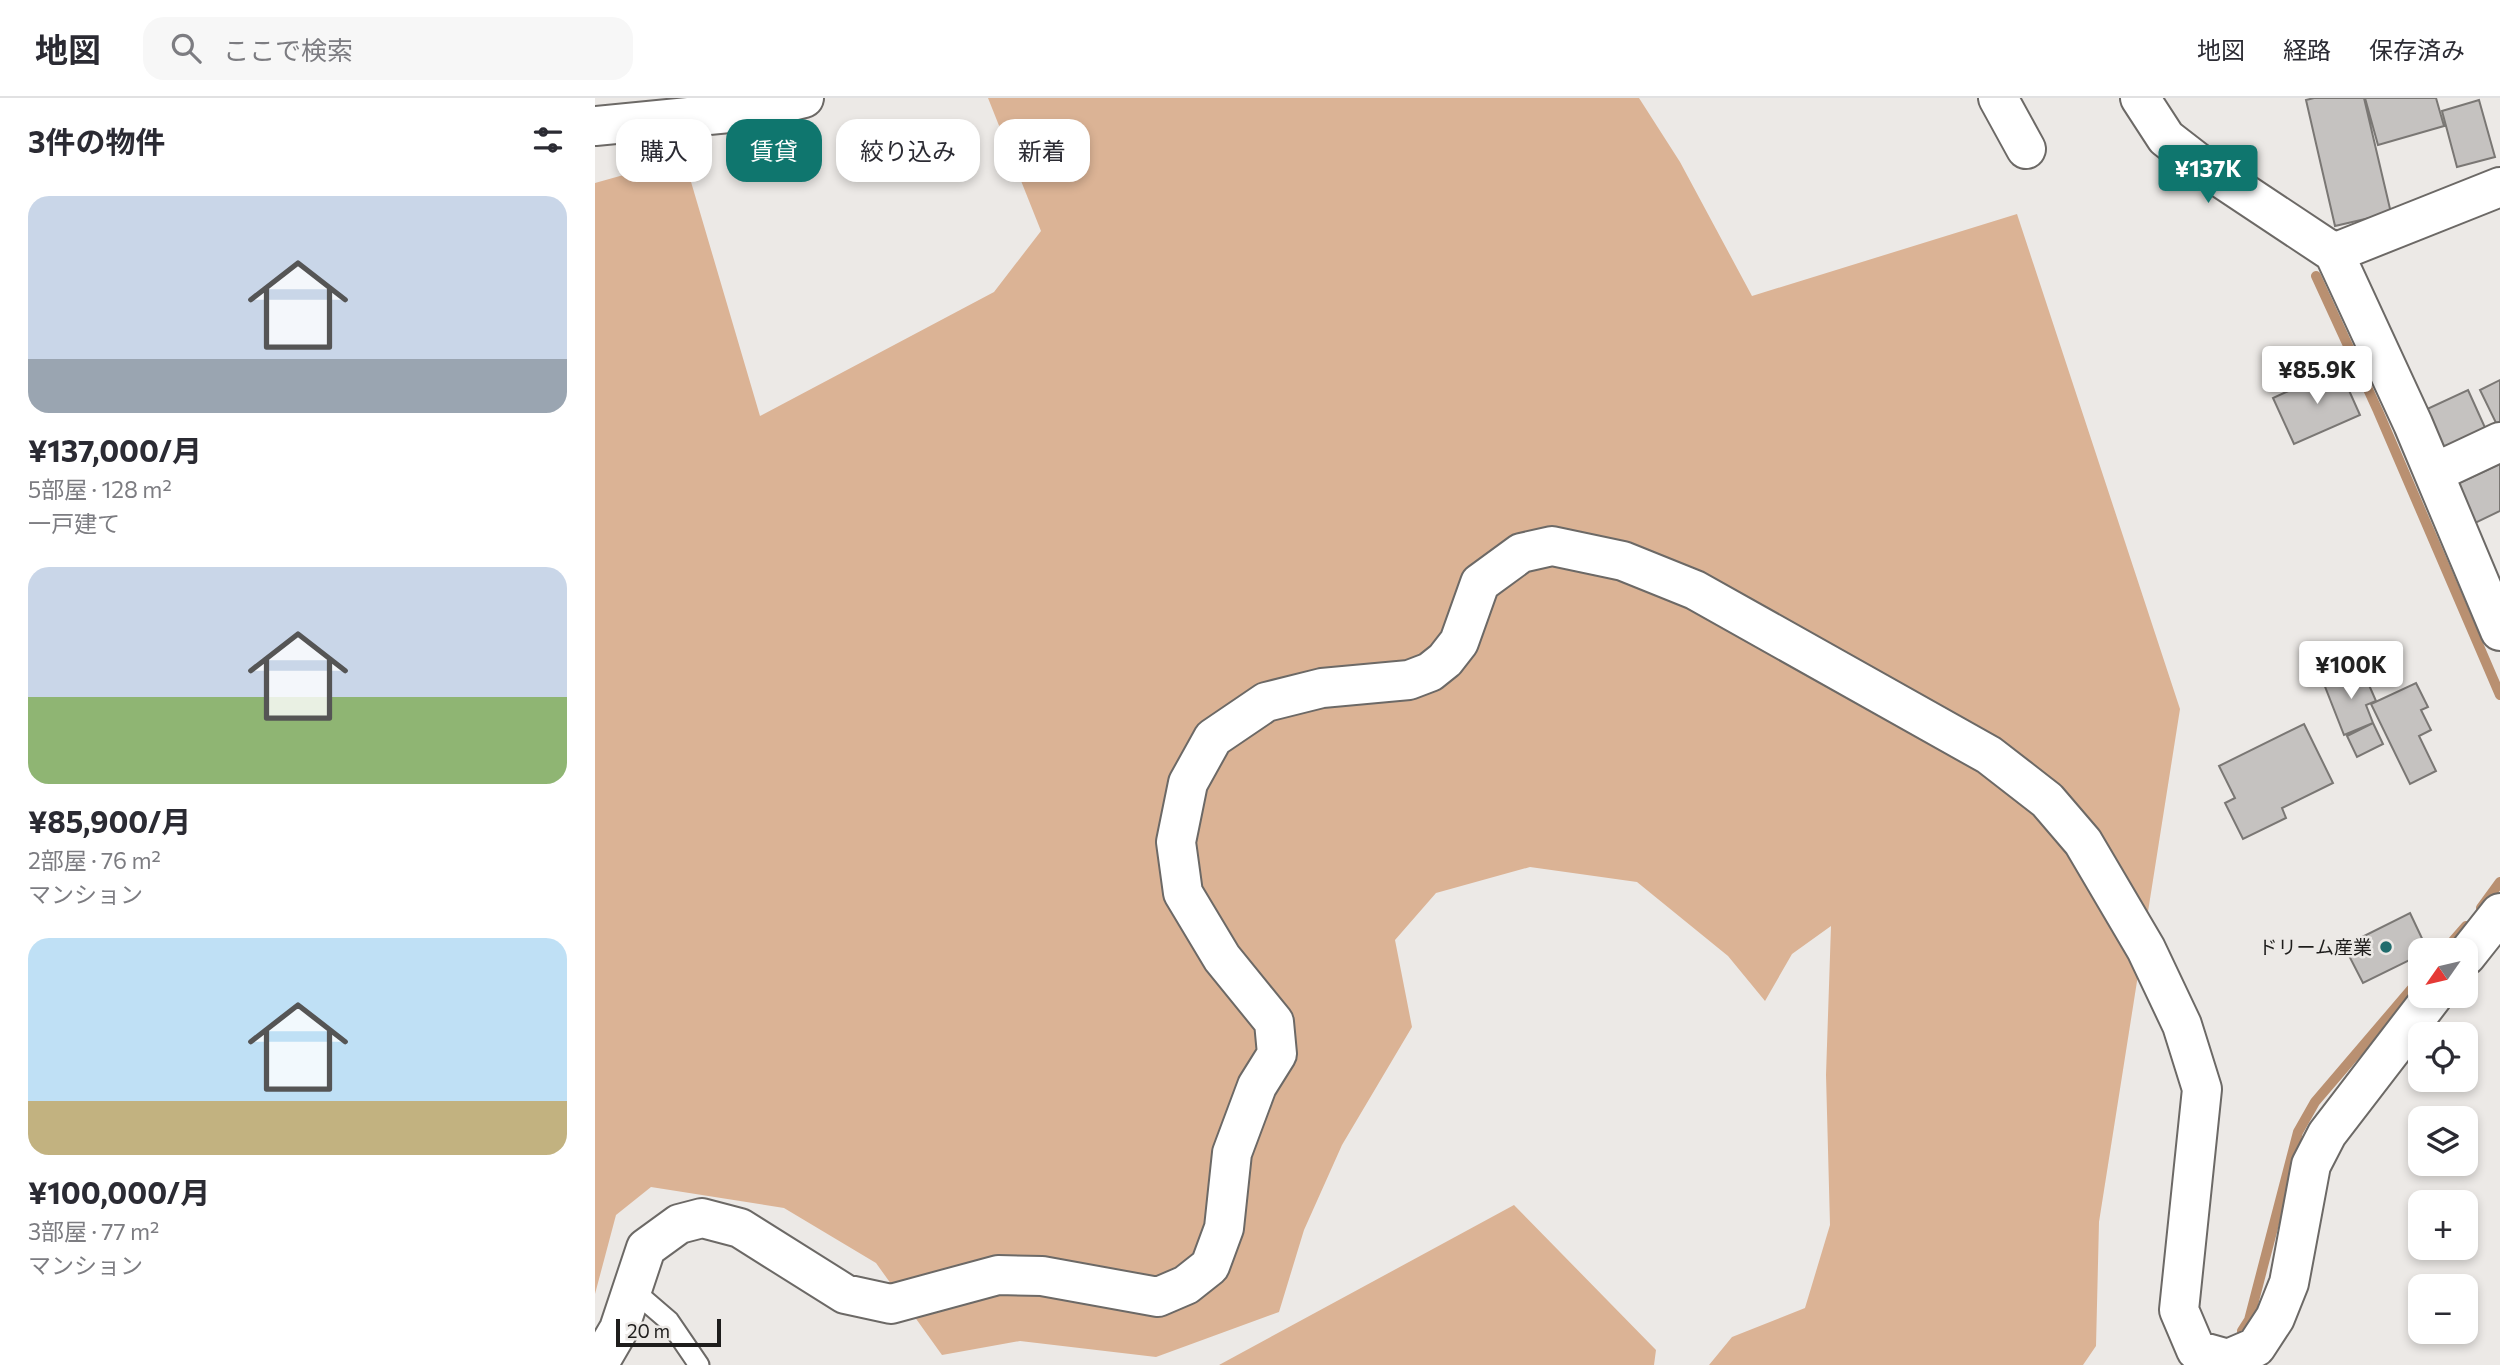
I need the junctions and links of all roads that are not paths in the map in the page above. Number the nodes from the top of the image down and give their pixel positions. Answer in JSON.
{"nodes":[{"id":1,"x":804,"y":98,"type":"edge"},
{"id":2,"x":1998,"y":98,"type":"edge"},
{"id":3,"x":2140,"y":98,"type":"edge"},
{"id":4,"x":595,"y":126,"type":"edge"},
{"id":5,"x":2026,"y":149,"type":"dead end"},
{"id":6,"x":2500,"y":187,"type":"edge"},
{"id":7,"x":2334,"y":253,"type":"junction"},
{"id":8,"x":2500,"y":442,"type":"edge"},
{"id":9,"x":2434,"y":473,"type":"junction"},
{"id":10,"x":2500,"y":631,"type":"edge"},
{"id":11,"x":2500,"y":913,"type":"edge"},
{"id":12,"x":2478,"y":941,"type":"edge"},
{"id":13,"x":2424,"y":1008,"type":"edge"},
{"id":14,"x":633,"y":1290,"type":"junction"},
{"id":15,"x":598,"y":1365,"type":"edge"},
{"id":16,"x":699,"y":1365,"type":"edge"}],
"edges":[{"from":1,"to":4,"type":"street"},
{"from":2,"to":5,"type":"street"},
{"from":3,"to":7,"type":"street"},
{"from":6,"to":7,"type":"street"},
{"from":7,"to":9,"type":"street"},
{"from":8,"to":9,"type":"street"},
{"from":9,"to":10,"type":"street"},
{"from":11,"to":12,"type":"street"},
{"from":13,"to":14,"type":"street"},
{"from":14,"to":15,"type":"street"},
{"from":14,"to":16,"type":"lane"}]}
